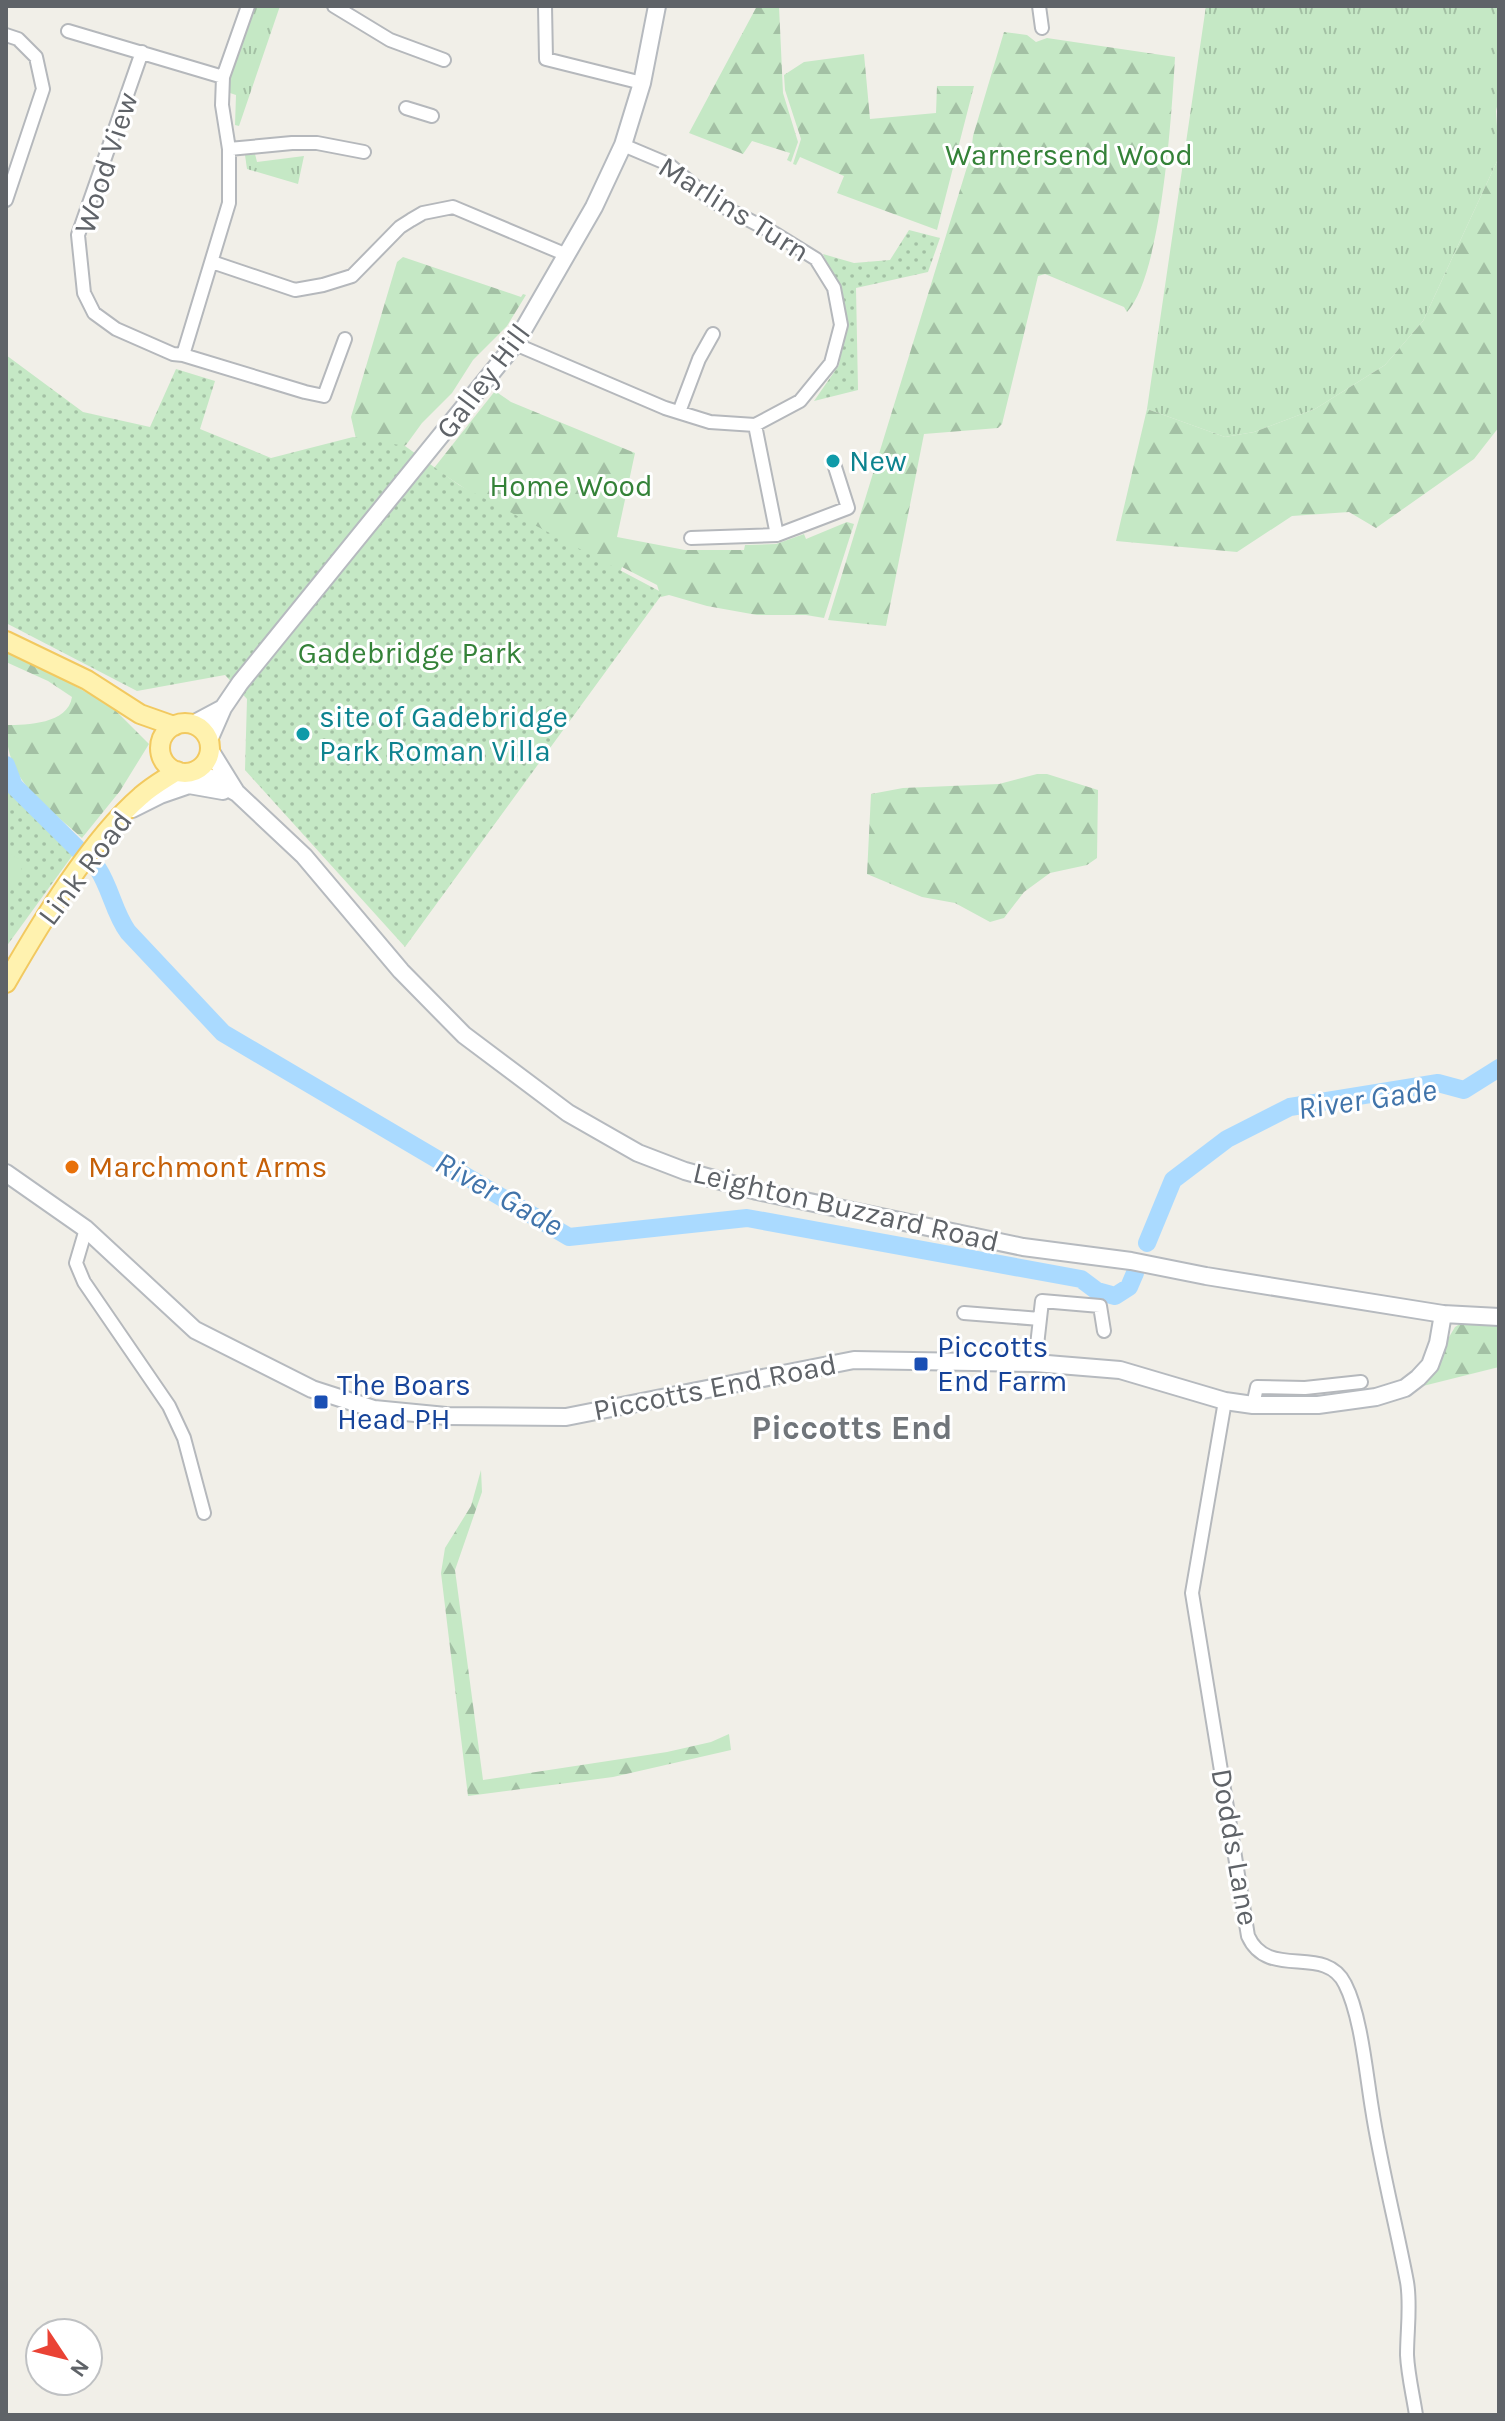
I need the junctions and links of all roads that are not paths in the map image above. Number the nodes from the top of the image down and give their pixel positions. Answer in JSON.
{"nodes":[{"id":1,"x":248,"y":6,"type":"edge"},
{"id":2,"x":334,"y":6,"type":"edge"},
{"id":3,"x":545,"y":6,"type":"edge"},
{"id":4,"x":657,"y":6,"type":"edge"},
{"id":5,"x":1039,"y":6,"type":"edge"},
{"id":6,"x":1042,"y":28,"type":"dead end"},
{"id":7,"x":68,"y":31,"type":"dead end"},
{"id":8,"x":6,"y":35,"type":"edge"},
{"id":9,"x":142,"y":52,"type":"junction"},
{"id":10,"x":444,"y":60,"type":"dead end"},
{"id":11,"x":223,"y":77,"type":"junction"},
{"id":12,"x":642,"y":83,"type":"junction"},
{"id":13,"x":406,"y":108,"type":"dead end"},
{"id":14,"x":432,"y":116,"type":"dead end"},
{"id":15,"x":623,"y":145,"type":"junction"},
{"id":16,"x":229,"y":149,"type":"junction"},
{"id":17,"x":364,"y":152,"type":"dead end"},
{"id":18,"x":6,"y":200,"type":"edge"},
{"id":19,"x":567,"y":255,"type":"junction"},
{"id":20,"x":212,"y":262,"type":"junction"},
{"id":21,"x":713,"y":334,"type":"dead end"},
{"id":22,"x":345,"y":339,"type":"dead end"},
{"id":23,"x":515,"y":344,"type":"junction"},
{"id":24,"x":183,"y":355,"type":"junction"},
{"id":25,"x":679,"y":412,"type":"junction"},
{"id":26,"x":755,"y":425,"type":"junction"},
{"id":27,"x":835,"y":467,"type":"dead end"},
{"id":28,"x":777,"y":535,"type":"junction"},
{"id":29,"x":691,"y":538,"type":"dead end"},
{"id":30,"x":6,"y":641,"type":"edge"},
{"id":31,"x":223,"y":708,"type":"junction"},
{"id":32,"x":140,"y":714,"type":"junction"},
{"id":33,"x":184,"y":725,"type":"junction"},
{"id":34,"x":210,"y":745,"type":"junction"},
{"id":35,"x":161,"y":748,"type":"junction"},
{"id":36,"x":186,"y":771,"type":"junction"},
{"id":37,"x":237,"y":793,"type":"junction"},
{"id":38,"x":141,"y":795,"type":"junction"},
{"id":39,"x":124,"y":814,"type":"junction"},
{"id":40,"x":6,"y":983,"type":"edge"},
{"id":41,"x":6,"y":1173,"type":"edge"},
{"id":42,"x":86,"y":1229,"type":"junction"},
{"id":43,"x":964,"y":1313,"type":"dead end"},
{"id":44,"x":1443,"y":1314,"type":"junction"},
{"id":45,"x":1499,"y":1317,"type":"edge"},
{"id":46,"x":1040,"y":1319,"type":"junction"},
{"id":47,"x":1104,"y":1331,"type":"dead end"},
{"id":48,"x":1035,"y":1363,"type":"junction"},
{"id":49,"x":1361,"y":1382,"type":"dead end"},
{"id":50,"x":1225,"y":1401,"type":"junction"},
{"id":51,"x":1253,"y":1405,"type":"junction"},
{"id":52,"x":204,"y":1513,"type":"dead end"},
{"id":53,"x":1416,"y":2415,"type":"edge"}],
"edges":[{"from":1,"to":11,"type":"street"},
{"from":2,"to":10,"type":"street"},
{"from":3,"to":12,"type":"street"},
{"from":4,"to":12,"type":"street","name":"Galley Hill"},
{"from":5,"to":6,"type":"street"},
{"from":7,"to":9,"type":"street"},
{"from":8,"to":18,"type":"street"},
{"from":9,"to":11,"type":"street"},
{"from":9,"to":24,"type":"street","name":"Wood View"},
{"from":11,"to":16,"type":"street"},
{"from":12,"to":15,"type":"street","name":"Galley Hill"},
{"from":13,"to":14,"type":"street"},
{"from":15,"to":19,"type":"street","name":"Galley Hill"},
{"from":15,"to":26,"type":"street","name":"Marlins Turn"},
{"from":16,"to":17,"type":"street"},
{"from":16,"to":20,"type":"street"},
{"from":19,"to":20,"type":"street"},
{"from":19,"to":23,"type":"street","name":"Galley Hill"},
{"from":20,"to":24,"type":"street"},
{"from":21,"to":25,"type":"street"},
{"from":22,"to":24,"type":"street","name":"Wood View"},
{"from":23,"to":25,"type":"street"},
{"from":23,"to":31,"type":"street","name":"Galley Hill"},
{"from":25,"to":26,"type":"street"},
{"from":26,"to":28,"type":"street"},
{"from":27,"to":28,"type":"street"},
{"from":28,"to":29,"type":"street"},
{"from":30,"to":32,"type":"main road"},
{"from":31,"to":33,"type":"street","name":"Galley Hill"},
{"from":31,"to":34,"type":"street","name":"Galley Hill"},
{"from":32,"to":33,"type":"main road"},
{"from":32,"to":35,"type":"main road"},
{"from":33,"to":34,"type":"main road"},
{"from":33,"to":35,"type":"main road"},
{"from":34,"to":36,"type":"main road"},
{"from":34,"to":37,"type":"street","name":"Leighton Buzzard Road"},
{"from":35,"to":36,"type":"main road"},
{"from":35,"to":38,"type":"main road","name":"Link Road"},
{"from":36,"to":37,"type":"street","name":"Leighton Buzzard Road"},
{"from":36,"to":38,"type":"main road","name":"Link Road"},
{"from":37,"to":39,"type":"street"},
{"from":37,"to":44,"type":"street","name":"Leighton Buzzard Road"},
{"from":38,"to":39,"type":"main road","name":"Link Road"},
{"from":39,"to":40,"type":"main road","name":"Link Road"},
{"from":41,"to":42,"type":"street","name":"Piccotts End Road"},
{"from":42,"to":48,"type":"street","name":"Piccotts End Road"},
{"from":42,"to":52,"type":"street"},
{"from":43,"to":46,"type":"street"},
{"from":44,"to":45,"type":"street","name":"Leighton Buzzard Road"},
{"from":44,"to":51,"type":"street","name":"Piccotts End Road"},
{"from":46,"to":47,"type":"street"},
{"from":46,"to":48,"type":"street"},
{"from":48,"to":50,"type":"street","name":"Piccotts End Road"},
{"from":49,"to":51,"type":"street"},
{"from":50,"to":51,"type":"street","name":"Piccotts End Road"},
{"from":50,"to":53,"type":"street","name":"Dodds Lane"}]}
